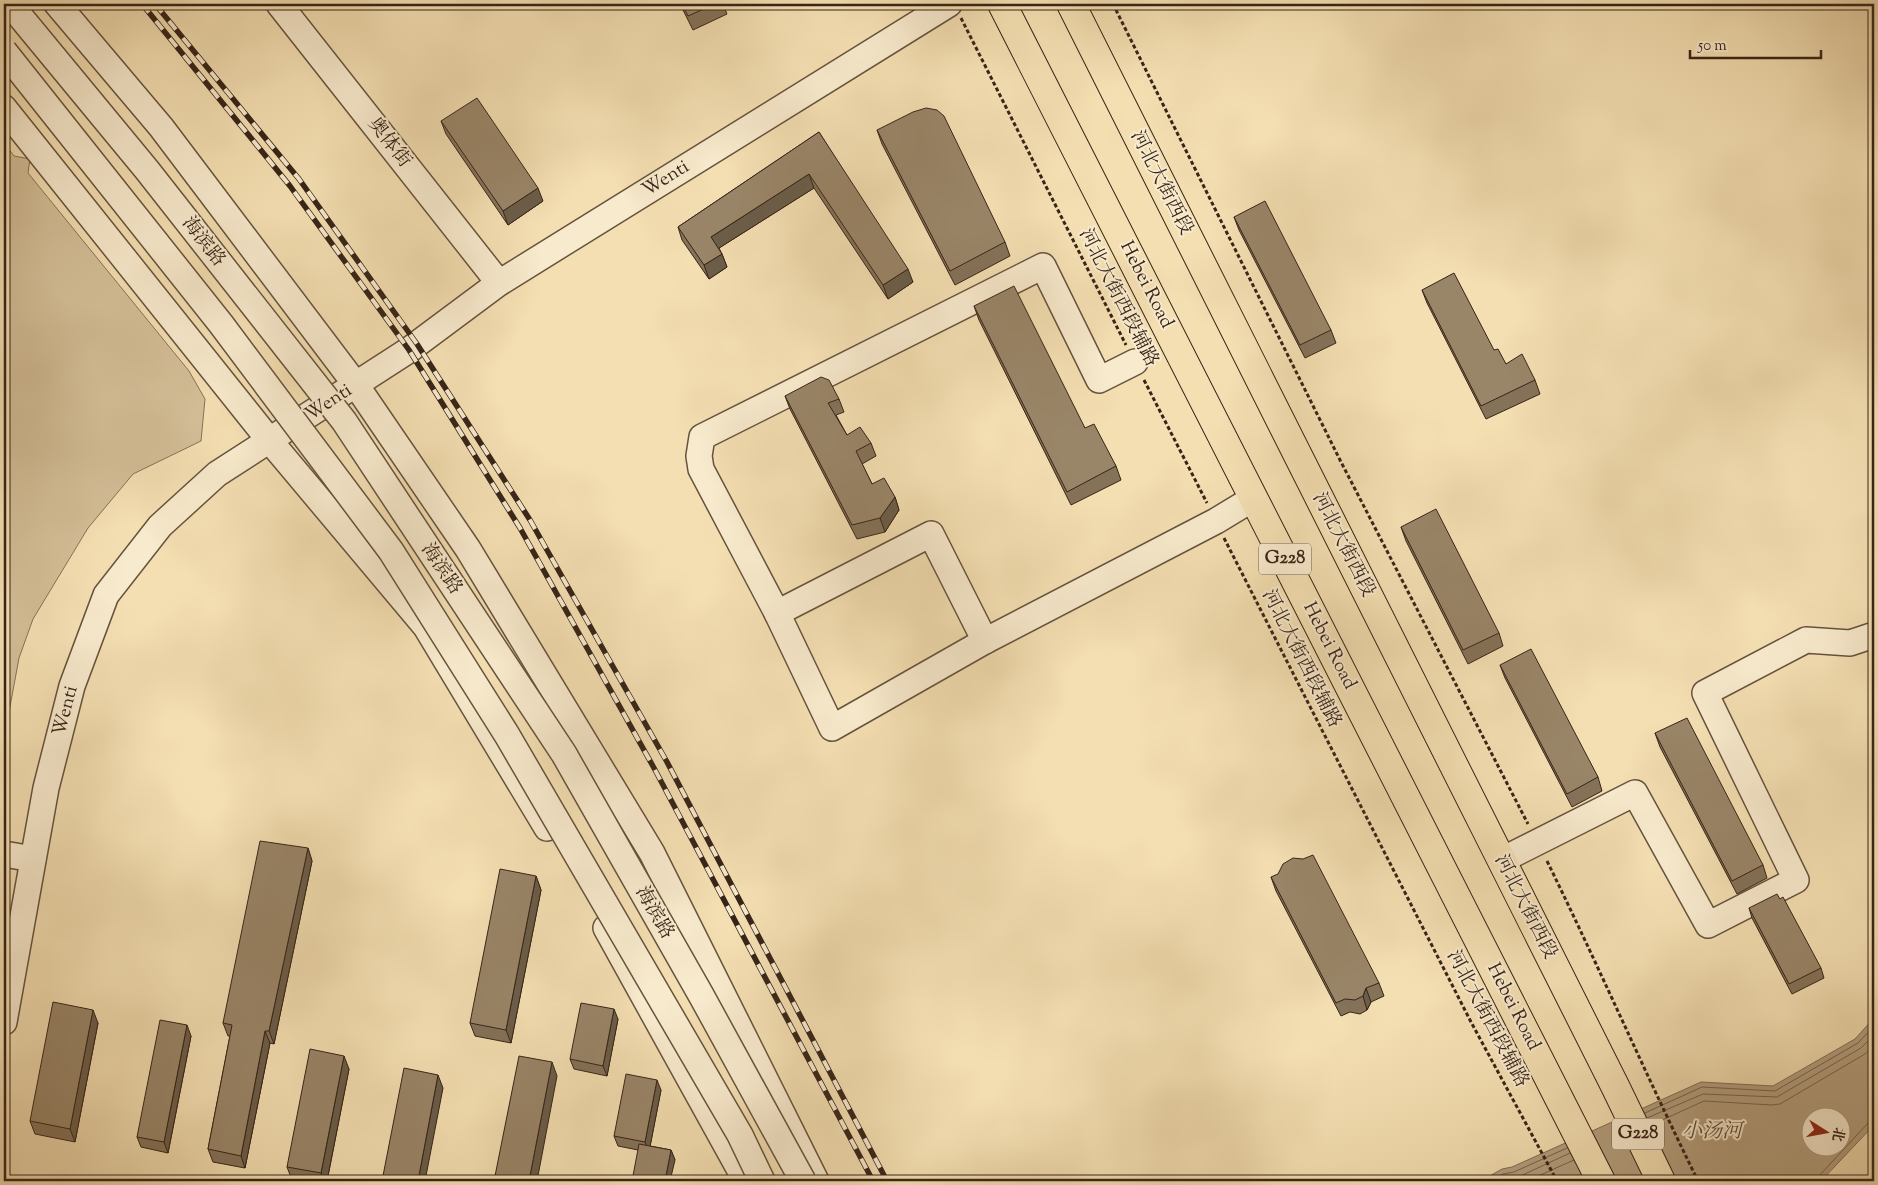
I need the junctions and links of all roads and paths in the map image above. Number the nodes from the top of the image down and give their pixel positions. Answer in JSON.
{"nodes":[{"id":1,"x":10,"y":4,"type":"edge"},
{"id":2,"x":57,"y":4,"type":"edge"},
{"id":3,"x":279,"y":4,"type":"edge"},
{"id":4,"x":1002,"y":4,"type":"edge"},
{"id":5,"x":1072,"y":4,"type":"edge"},
{"id":6,"x":1113,"y":4,"type":"edge"},
{"id":7,"x":953,"y":8,"type":"edge"},
{"id":8,"x":4,"y":51,"type":"edge"},
{"id":9,"x":4,"y":108,"type":"edge"},
{"id":10,"x":499,"y":283,"type":"junction"},
{"id":11,"x":1135,"y":362,"type":"junction"},
{"id":12,"x":356,"y":385,"type":"junction"},
{"id":13,"x":270,"y":441,"type":"junction"},
{"id":14,"x":1254,"y":498,"type":"junction"},
{"id":15,"x":1216,"y":521,"type":"junction"},
{"id":16,"x":777,"y":613,"type":"junction"},
{"id":17,"x":1874,"y":635,"type":"edge"},
{"id":18,"x":985,"y":641,"type":"junction"},
{"id":19,"x":1538,"y":842,"type":"junction"},
{"id":20,"x":4,"y":854,"type":"edge"},
{"id":21,"x":33,"y":859,"type":"junction"},
{"id":22,"x":1502,"y":860,"type":"junction"},
{"id":23,"x":4,"y":1022,"type":"edge"},
{"id":24,"x":746,"y":1181,"type":"edge"},
{"id":25,"x":762,"y":1181,"type":"edge"},
{"id":26,"x":803,"y":1181,"type":"edge"},
{"id":27,"x":816,"y":1181,"type":"edge"},
{"id":28,"x":1557,"y":1181,"type":"edge"},
{"id":29,"x":1601,"y":1181,"type":"edge"},
{"id":30,"x":1660,"y":1181,"type":"edge"},
{"id":31,"x":1698,"y":1181,"type":"edge"}],
"edges":[{"from":1,"to":26,"type":"street","name":"海滨路","bridge":true},
{"from":2,"to":12,"type":"street","name":"海滨路"},
{"from":3,"to":10,"type":"street","name":"奥体街"},
{"from":4,"to":14,"type":"highway","name":"Hebei Road","number":"G228"},
{"from":5,"to":22,"type":"highway","name":"河北大街西段","number":"G228"},
{"from":6,"to":19,"type":"path"},
{"from":7,"to":10,"type":"street","name":"Wenti"},
{"from":7,"to":11,"type":"path","name":"河北大街西段辅路"},
{"from":8,"to":25,"type":"street","name":"海滨路","bridge":true},
{"from":9,"to":13,"type":"street"},
{"from":10,"to":12,"type":"street","name":"Wenti"},
{"from":11,"to":15,"type":"path","name":"河北大街西段辅路"},
{"from":11,"to":16,"type":"street"},
{"from":12,"to":13,"type":"street","name":"Wenti"},
{"from":12,"to":27,"type":"street","name":"海滨路"},
{"from":13,"to":21,"type":"street","name":"Wenti"},
{"from":13,"to":24,"type":"street"},
{"from":14,"to":15,"type":"street"},
{"from":14,"to":29,"type":"highway","name":"Hebei Road","number":"G228"},
{"from":15,"to":18,"type":"street"},
{"from":15,"to":28,"type":"path","name":"河北大街西段辅路"},
{"from":16,"to":18,"type":"street"},
{"from":16,"to":18,"type":"street"},
{"from":17,"to":19,"type":"street"},
{"from":19,"to":22,"type":"street"},
{"from":19,"to":31,"type":"path"},
{"from":20,"to":21,"type":"street"},
{"from":21,"to":23,"type":"street","name":"Wenti"},
{"from":22,"to":30,"type":"highway","name":"河北大街西段","number":"G228"}]}
